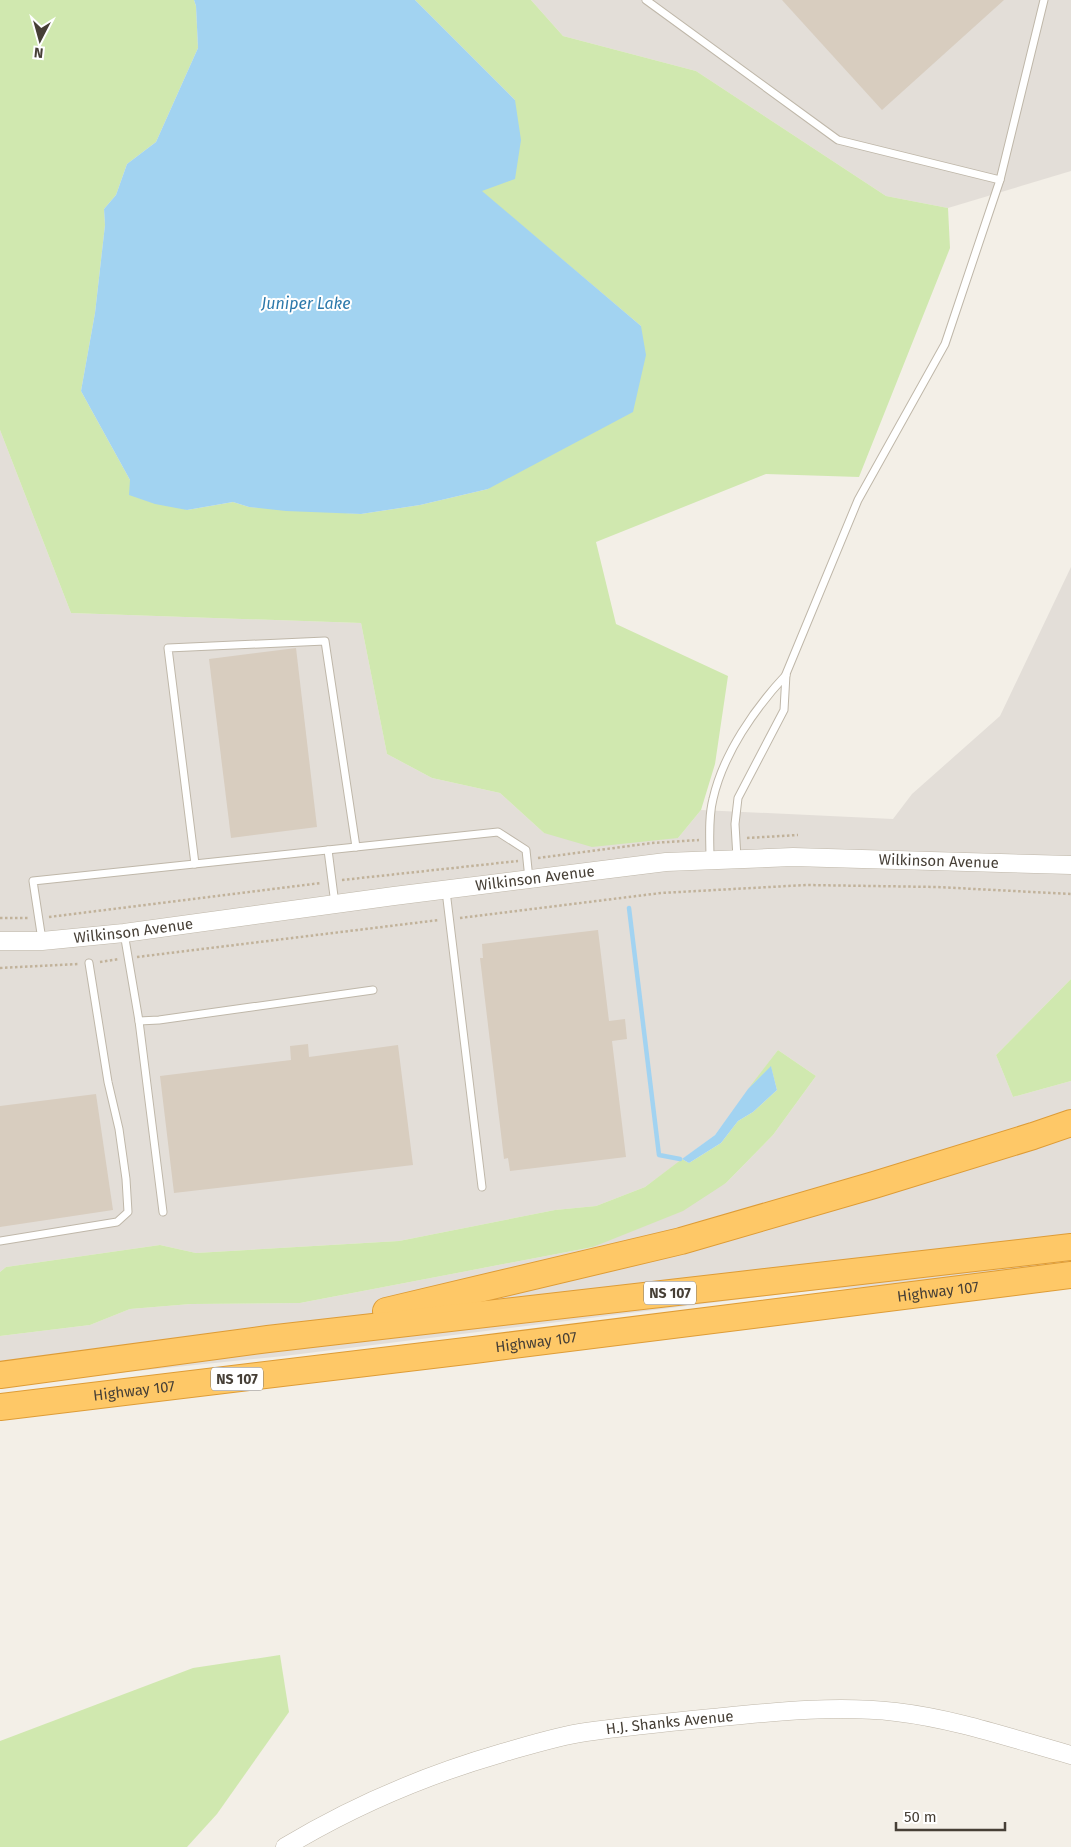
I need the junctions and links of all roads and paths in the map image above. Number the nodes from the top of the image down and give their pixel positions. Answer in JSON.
{"nodes":[{"id":1,"x":646,"y":0,"type":"edge"},
{"id":2,"x":1044,"y":0,"type":"edge"},
{"id":3,"x":1000,"y":180,"type":"junction"},
{"id":4,"x":786,"y":674,"type":"junction"},
{"id":5,"x":798,"y":835,"type":"dead end"},
{"id":6,"x":736,"y":839,"type":"junction"},
{"id":7,"x":703,"y":840,"type":"dead end"},
{"id":8,"x":356,"y":847,"type":"junction"},
{"id":9,"x":328,"y":850,"type":"junction"},
{"id":10,"x":737,"y":859,"type":"junction"},
{"id":11,"x":527,"y":860,"type":"junction"},
{"id":12,"x":710,"y":860,"type":"junction"},
{"id":13,"x":195,"y":864,"type":"junction"},
{"id":14,"x":1071,"y":865,"type":"edge"},
{"id":15,"x":530,"y":880,"type":"junction"},
{"id":16,"x":332,"y":882,"type":"junction"},
{"id":17,"x":446,"y":891,"type":"junction"},
{"id":18,"x":1071,"y":894,"type":"edge"},
{"id":19,"x":335,"y":904,"type":"junction"},
{"id":20,"x":0,"y":918,"type":"edge"},
{"id":21,"x":39,"y":918,"type":"junction"},
{"id":22,"x":449,"y":919,"type":"junction"},
{"id":23,"x":124,"y":933,"type":"junction"},
{"id":24,"x":0,"y":941,"type":"edge"},
{"id":25,"x":42,"y":941,"type":"junction"},
{"id":26,"x":128,"y":958,"type":"junction"},
{"id":27,"x":89,"y":963,"type":"junction"},
{"id":28,"x":0,"y":968,"type":"edge"},
{"id":29,"x":373,"y":990,"type":"dead end"},
{"id":30,"x":139,"y":1021,"type":"junction"},
{"id":31,"x":1071,"y":1123,"type":"edge"},
{"id":32,"x":482,"y":1187,"type":"dead end"},
{"id":33,"x":163,"y":1212,"type":"dead end"},
{"id":34,"x":0,"y":1241,"type":"edge"},
{"id":35,"x":1071,"y":1247,"type":"edge"},
{"id":36,"x":1071,"y":1274,"type":"edge"},
{"id":37,"x":268,"y":1340,"type":"junction"},
{"id":38,"x":0,"y":1375,"type":"edge"},
{"id":39,"x":0,"y":1407,"type":"edge"},
{"id":40,"x":1071,"y":1756,"type":"edge"},
{"id":41,"x":285,"y":1847,"type":"edge"}],
"edges":[{"from":1,"to":3,"type":"lane"},
{"from":2,"to":3,"type":"lane"},
{"from":3,"to":4,"type":"lane"},
{"from":4,"to":6,"type":"lane"},
{"from":4,"to":12,"type":"lane"},
{"from":5,"to":6,"type":"path"},
{"from":6,"to":10,"type":"lane"},
{"from":7,"to":11,"type":"path"},
{"from":8,"to":9,"type":"lane"},
{"from":8,"to":11,"type":"lane"},
{"from":8,"to":13,"type":"lane"},
{"from":9,"to":13,"type":"lane"},
{"from":9,"to":16,"type":"lane"},
{"from":10,"to":12,"type":"street","name":"Wilkinson Avenue"},
{"from":10,"to":14,"type":"street","name":"Wilkinson Avenue"},
{"from":11,"to":15,"type":"lane"},
{"from":11,"to":16,"type":"path"},
{"from":12,"to":15,"type":"street","name":"Wilkinson Avenue"},
{"from":13,"to":21,"type":"lane"},
{"from":15,"to":17,"type":"street","name":"Wilkinson Avenue"},
{"from":16,"to":19,"type":"lane"},
{"from":16,"to":21,"type":"path"},
{"from":17,"to":19,"type":"street","name":"Wilkinson Avenue"},
{"from":17,"to":22,"type":"lane"},
{"from":18,"to":22,"type":"path"},
{"from":19,"to":23,"type":"street","name":"Wilkinson Avenue"},
{"from":20,"to":21,"type":"path"},
{"from":21,"to":25,"type":"lane"},
{"from":22,"to":26,"type":"path"},
{"from":22,"to":32,"type":"lane"},
{"from":23,"to":25,"type":"street","name":"Wilkinson Avenue"},
{"from":23,"to":26,"type":"lane"},
{"from":24,"to":25,"type":"street","name":"Wilkinson Avenue"},
{"from":26,"to":27,"type":"path"},
{"from":26,"to":30,"type":"lane"},
{"from":27,"to":28,"type":"path"},
{"from":27,"to":34,"type":"lane"},
{"from":29,"to":30,"type":"lane"},
{"from":30,"to":33,"type":"lane"},
{"from":31,"to":37,"type":"highway"},
{"from":35,"to":37,"type":"highway","name":"Highway 107","number":"NS 107"},
{"from":36,"to":39,"type":"highway","name":"Highway 107","number":"NS 107"},
{"from":37,"to":38,"type":"highway","name":"Highway 107","number":"NS 107"},
{"from":40,"to":41,"type":"street","name":"H.J. Shanks Avenue"}]}
